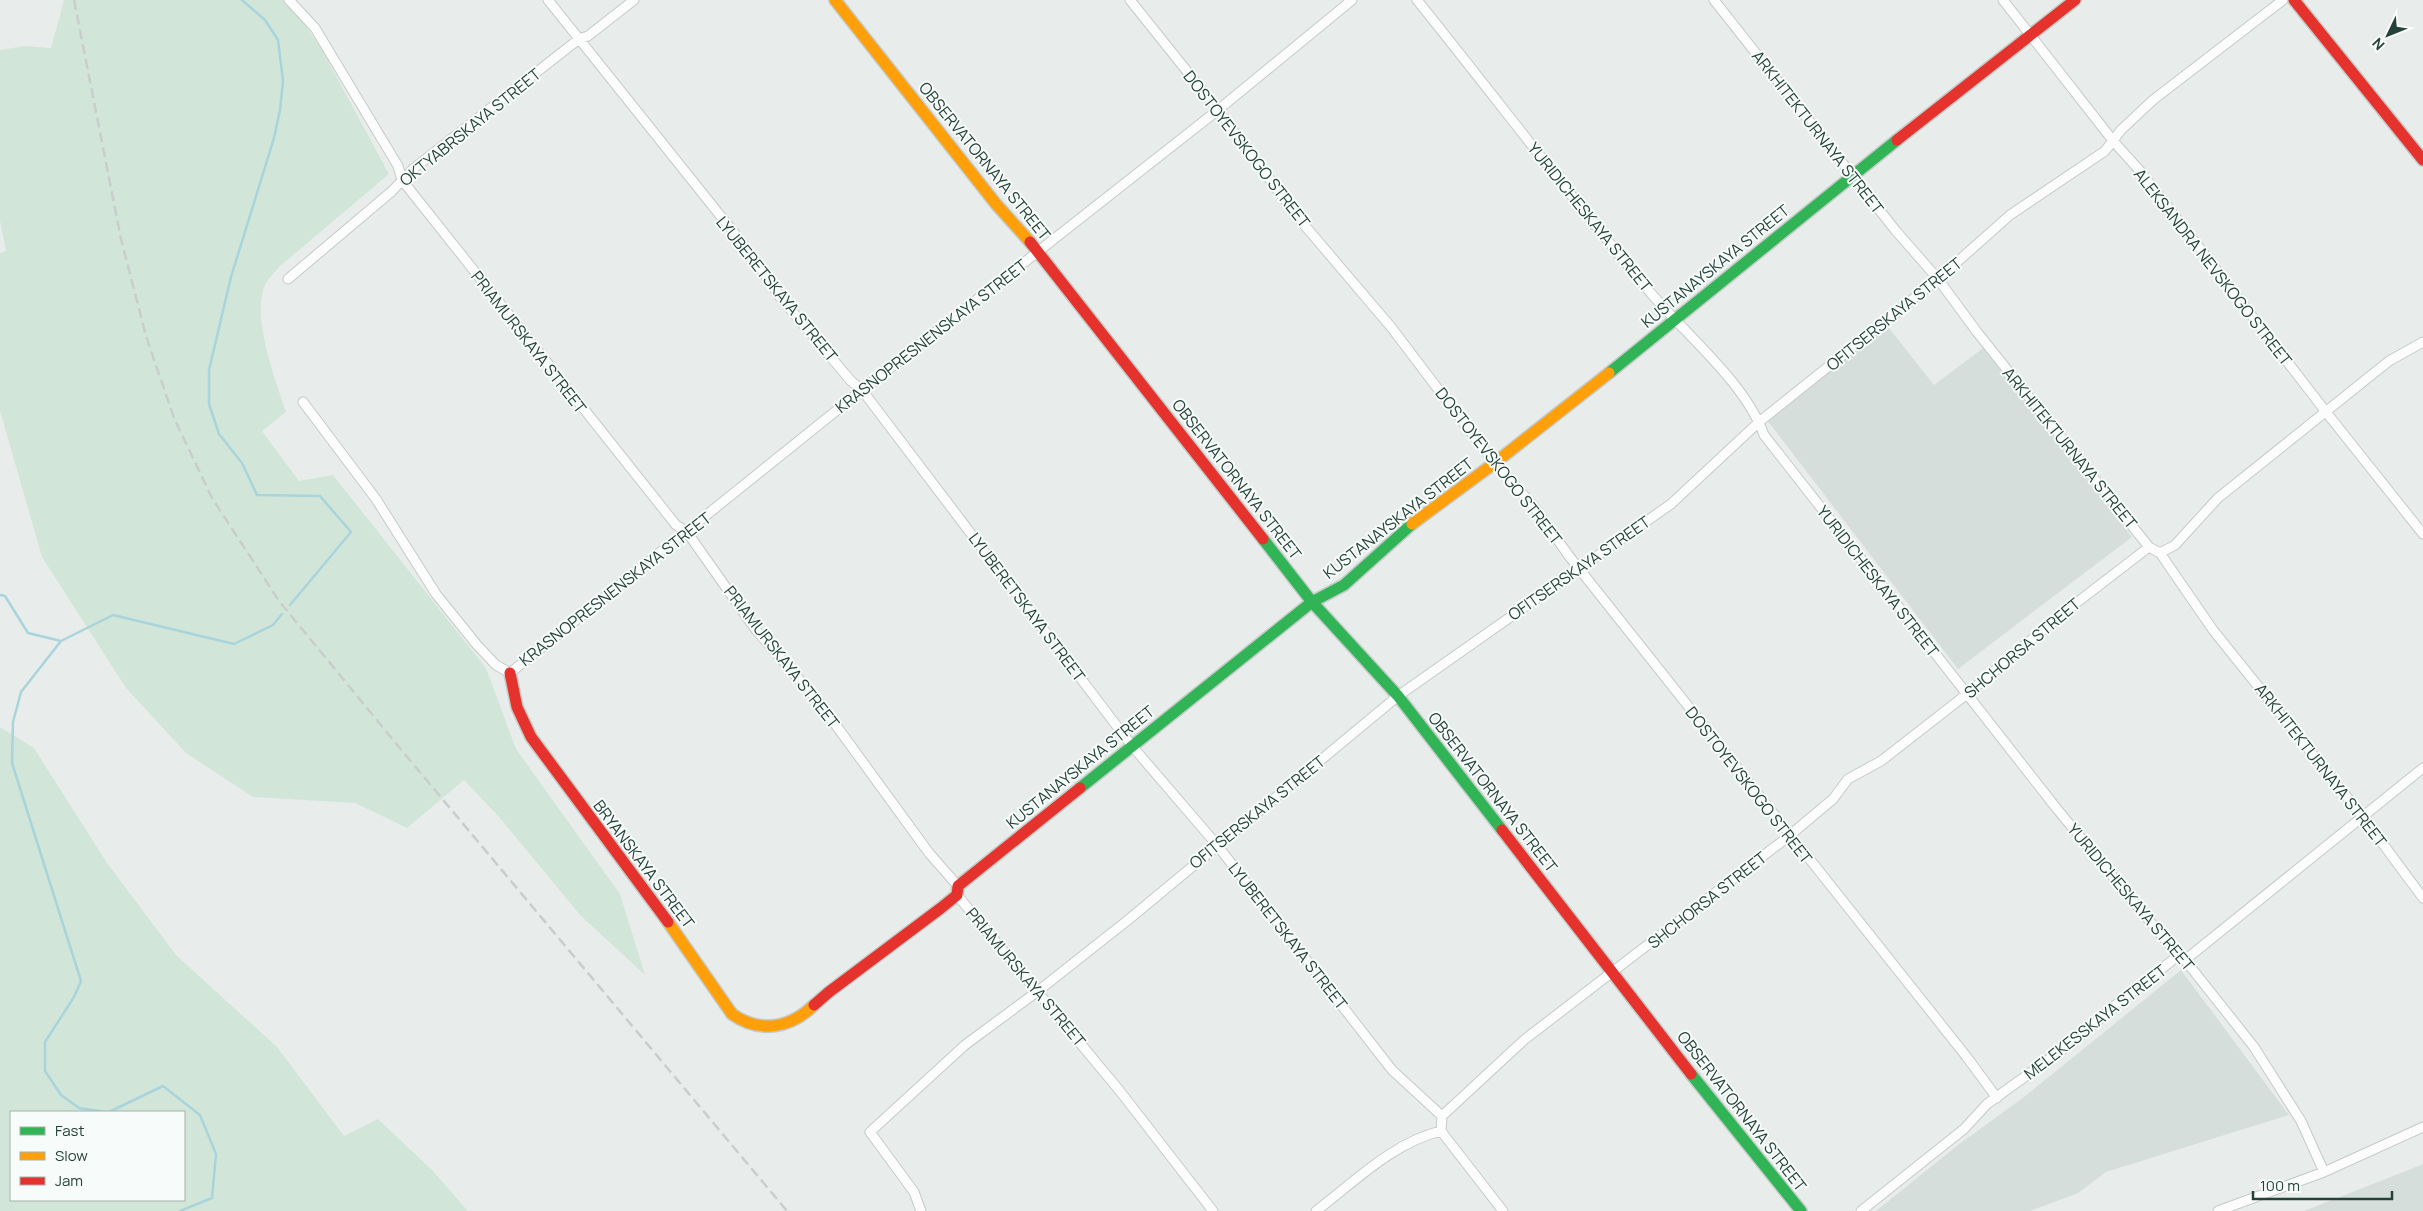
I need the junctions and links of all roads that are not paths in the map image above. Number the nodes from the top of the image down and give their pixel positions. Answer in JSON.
{"nodes":[{"id":1,"x":290,"y":0,"type":"edge"},
{"id":2,"x":548,"y":0,"type":"edge"},
{"id":3,"x":634,"y":0,"type":"edge"},
{"id":4,"x":835,"y":0,"type":"edge"},
{"id":5,"x":1130,"y":0,"type":"edge"},
{"id":6,"x":1352,"y":0,"type":"edge"},
{"id":7,"x":1417,"y":0,"type":"edge"},
{"id":8,"x":1714,"y":0,"type":"edge"},
{"id":9,"x":2003,"y":0,"type":"edge"},
{"id":10,"x":2075,"y":0,"type":"edge"},
{"id":11,"x":2283,"y":0,"type":"edge"},
{"id":12,"x":2294,"y":0,"type":"edge"},
{"id":13,"x":2031,"y":35,"type":"junction"},
{"id":14,"x":579,"y":39,"type":"junction"},
{"id":15,"x":1218,"y":110,"type":"junction"},
{"id":16,"x":2114,"y":142,"type":"junction"},
{"id":17,"x":2423,"y":160,"type":"edge"},
{"id":18,"x":1854,"y":176,"type":"junction"},
{"id":19,"x":402,"y":180,"type":"junction"},
{"id":20,"x":1038,"y":251,"type":"junction"},
{"id":21,"x":288,"y":279,"type":"dead end"},
{"id":22,"x":1938,"y":279,"type":"junction"},
{"id":23,"x":1676,"y":320,"type":"junction"},
{"id":24,"x":2423,"y":342,"type":"edge"},
{"id":25,"x":862,"y":390,"type":"junction"},
{"id":26,"x":303,"y":402,"type":"dead end"},
{"id":27,"x":2326,"y":412,"type":"junction"},
{"id":28,"x":1759,"y":422,"type":"junction"},
{"id":29,"x":1496,"y":462,"type":"junction"},
{"id":30,"x":687,"y":532,"type":"junction"},
{"id":31,"x":2423,"y":534,"type":"edge"},
{"id":32,"x":2149,"y":547,"type":"junction"},
{"id":33,"x":2160,"y":553,"type":"junction"},
{"id":34,"x":1579,"y":567,"type":"junction"},
{"id":35,"x":1312,"y":602,"type":"junction"},
{"id":36,"x":510,"y":673,"type":"junction"},
{"id":37,"x":1967,"y":694,"type":"junction"},
{"id":38,"x":1398,"y":696,"type":"junction"},
{"id":39,"x":1132,"y":746,"type":"junction"},
{"id":40,"x":2423,"y":768,"type":"edge"},
{"id":41,"x":2363,"y":817,"type":"junction"},
{"id":42,"x":1790,"y":836,"type":"junction"},
{"id":43,"x":1216,"y":845,"type":"junction"},
{"id":44,"x":957,"y":891,"type":"junction"},
{"id":45,"x":2423,"y":898,"type":"edge"},
{"id":46,"x":2182,"y":958,"type":"junction"},
{"id":47,"x":1613,"y":972,"type":"junction"},
{"id":48,"x":1038,"y":991,"type":"junction"},
{"id":49,"x":792,"y":1023,"type":"joint"},
{"id":50,"x":1997,"y":1098,"type":"junction"},
{"id":51,"x":1442,"y":1116,"type":"junction"},
{"id":52,"x":2423,"y":1127,"type":"edge"},
{"id":53,"x":1441,"y":1131,"type":"junction"},
{"id":54,"x":2324,"y":1172,"type":"junction"},
{"id":55,"x":921,"y":1211,"type":"edge"},
{"id":56,"x":1213,"y":1211,"type":"edge"},
{"id":57,"x":1316,"y":1211,"type":"edge"},
{"id":58,"x":1504,"y":1211,"type":"edge"},
{"id":59,"x":1801,"y":1211,"type":"edge"},
{"id":60,"x":1861,"y":1211,"type":"edge"},
{"id":61,"x":2218,"y":1211,"type":"edge"}],
"edges":[{"from":1,"to":19,"type":"street","name":"PRIAMURSKAYA STREET"},
{"from":2,"to":14,"type":"street","name":"LYUBERETSKAYA STREET"},
{"from":3,"to":14,"type":"street","name":"OKTYABRSKAYA STREET"},
{"from":4,"to":20,"type":"street","name":"OBSERVATORNAYA STREET"},
{"from":5,"to":15,"type":"street","name":"DOSTOYEVSKOGO STREET"},
{"from":6,"to":15,"type":"street","name":"KRASNOPRESNENSKAYA STREET"},
{"from":7,"to":23,"type":"street","name":"YURIDICHESKAYA STREET"},
{"from":8,"to":18,"type":"street","name":"ARKHITEKTURNAYA STREET"},
{"from":9,"to":13,"type":"street","name":"ALEKSANDRA NEVSKOGO STREET"},
{"from":10,"to":13,"type":"street","name":"KUSTANAYSKAYA STREET"},
{"from":11,"to":16,"type":"street","name":"OFITSERSKAYA STREET"},
{"from":12,"to":17,"type":"street"},
{"from":13,"to":16,"type":"street","name":"ALEKSANDRA NEVSKOGO STREET"},
{"from":13,"to":18,"type":"street","name":"KUSTANAYSKAYA STREET"},
{"from":14,"to":19,"type":"street","name":"OKTYABRSKAYA STREET"},
{"from":14,"to":25,"type":"street","name":"LYUBERETSKAYA STREET"},
{"from":15,"to":20,"type":"street","name":"KRASNOPRESNENSKAYA STREET"},
{"from":15,"to":29,"type":"street","name":"DOSTOYEVSKOGO STREET"},
{"from":16,"to":22,"type":"street","name":"OFITSERSKAYA STREET"},
{"from":16,"to":27,"type":"street","name":"ALEKSANDRA NEVSKOGO STREET"},
{"from":18,"to":22,"type":"street","name":"ARKHITEKTURNAYA STREET"},
{"from":18,"to":23,"type":"street","name":"KUSTANAYSKAYA STREET"},
{"from":19,"to":21,"type":"street","name":"OKTYABRSKAYA STREET"},
{"from":19,"to":30,"type":"street","name":"PRIAMURSKAYA STREET"},
{"from":20,"to":25,"type":"street","name":"KRASNOPRESNENSKAYA STREET"},
{"from":20,"to":35,"type":"street","name":"OBSERVATORNAYA STREET"},
{"from":22,"to":28,"type":"street","name":"OFITSERSKAYA STREET"},
{"from":22,"to":32,"type":"street","name":"ARKHITEKTURNAYA STREET"},
{"from":23,"to":28,"type":"street","name":"YURIDICHESKAYA STREET"},
{"from":23,"to":29,"type":"street","name":"KUSTANAYSKAYA STREET"},
{"from":24,"to":27,"type":"street"},
{"from":25,"to":30,"type":"street","name":"KRASNOPRESNENSKAYA STREET"},
{"from":25,"to":39,"type":"street","name":"LYUBERETSKAYA STREET"},
{"from":26,"to":36,"type":"street"},
{"from":27,"to":31,"type":"street","name":"ALEKSANDRA NEVSKOGO STREET"},
{"from":27,"to":33,"type":"street"},
{"from":28,"to":34,"type":"street","name":"OFITSERSKAYA STREET"},
{"from":28,"to":37,"type":"street","name":"YURIDICHESKAYA STREET"},
{"from":29,"to":34,"type":"street","name":"DOSTOYEVSKOGO STREET"},
{"from":29,"to":35,"type":"street","name":"KUSTANAYSKAYA STREET"},
{"from":30,"to":36,"type":"street","name":"KRASNOPRESNENSKAYA STREET"},
{"from":30,"to":44,"type":"street","name":"PRIAMURSKAYA STREET"},
{"from":32,"to":33,"type":"street","name":"ARKHITEKTURNAYA STREET"},
{"from":32,"to":37,"type":"street","name":"SHCHORSA STREET"},
{"from":33,"to":41,"type":"street","name":"ARKHITEKTURNAYA STREET"},
{"from":34,"to":38,"type":"street","name":"OFITSERSKAYA STREET"},
{"from":34,"to":42,"type":"street","name":"DOSTOYEVSKOGO STREET"},
{"from":35,"to":38,"type":"street","name":"OBSERVATORNAYA STREET"},
{"from":35,"to":39,"type":"street","name":"KUSTANAYSKAYA STREET"},
{"from":36,"to":49,"type":"street","name":"BRYANSKAYA STREET"},
{"from":37,"to":42,"type":"street","name":"SHCHORSA STREET"},
{"from":37,"to":46,"type":"street","name":"YURIDICHESKAYA STREET"},
{"from":38,"to":43,"type":"street","name":"OFITSERSKAYA STREET"},
{"from":38,"to":47,"type":"street","name":"OBSERVATORNAYA STREET"},
{"from":39,"to":43,"type":"street","name":"LYUBERETSKAYA STREET"},
{"from":39,"to":44,"type":"street","name":"KUSTANAYSKAYA STREET"},
{"from":40,"to":41,"type":"street","name":"MELEKESSKAYA STREET"},
{"from":41,"to":45,"type":"street","name":"ARKHITEKTURNAYA STREET"},
{"from":41,"to":46,"type":"street","name":"MELEKESSKAYA STREET"},
{"from":42,"to":47,"type":"street","name":"SHCHORSA STREET"},
{"from":42,"to":50,"type":"street","name":"DOSTOYEVSKOGO STREET"},
{"from":43,"to":48,"type":"street","name":"OFITSERSKAYA STREET"},
{"from":43,"to":51,"type":"street","name":"LYUBERETSKAYA STREET"},
{"from":44,"to":48,"type":"street","name":"PRIAMURSKAYA STREET"},
{"from":44,"to":49,"type":"street","name":"KUSTANAYSKAYA STREET"},
{"from":46,"to":50,"type":"street","name":"MELEKESSKAYA STREET"},
{"from":46,"to":54,"type":"street","name":"YURIDICHESKAYA STREET"},
{"from":47,"to":51,"type":"street","name":"SHCHORSA STREET"},
{"from":47,"to":59,"type":"street","name":"OBSERVATORNAYA STREET"},
{"from":48,"to":55,"type":"street","name":"OFITSERSKAYA STREET"},
{"from":48,"to":56,"type":"street","name":"PRIAMURSKAYA STREET"},
{"from":50,"to":60,"type":"street","name":"MELEKESSKAYA STREET"},
{"from":51,"to":53,"type":"street"},
{"from":52,"to":54,"type":"street"},
{"from":53,"to":57,"type":"street"},
{"from":53,"to":58,"type":"street"},
{"from":54,"to":61,"type":"street"}]}
